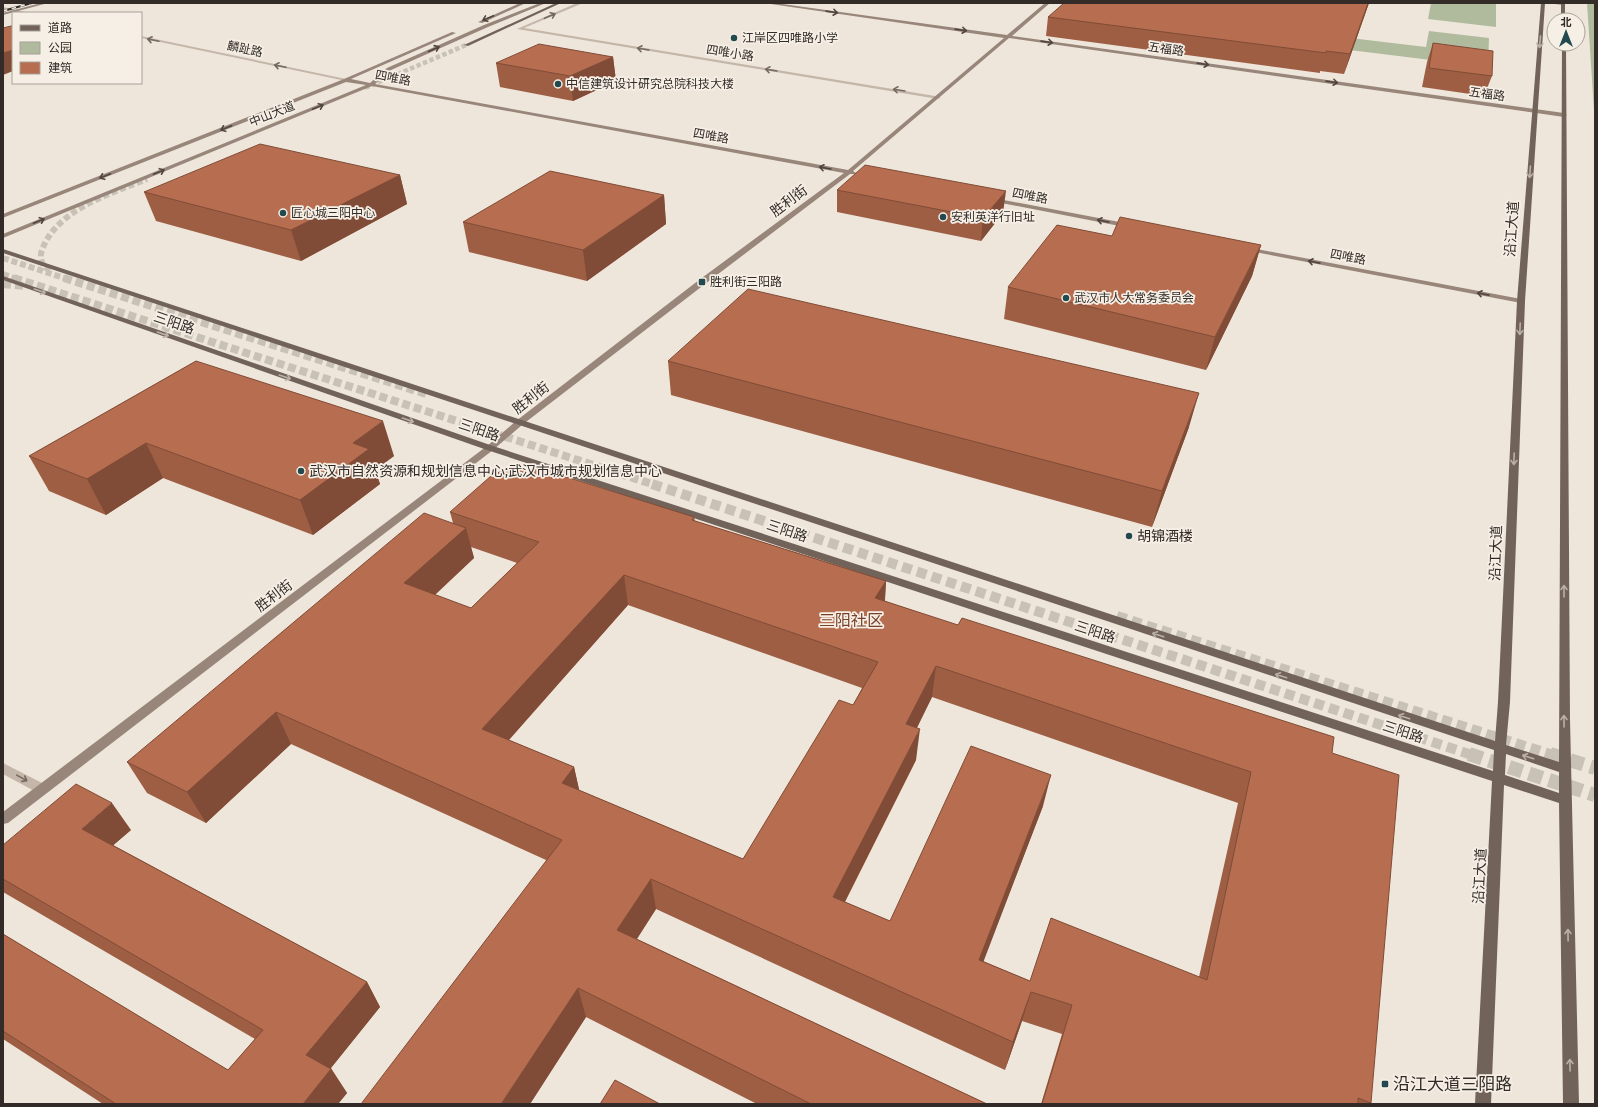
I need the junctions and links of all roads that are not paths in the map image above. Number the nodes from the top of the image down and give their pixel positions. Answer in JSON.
{"nodes":[{"id":1,"x":46,"y":3,"type":"edge"},
{"id":2,"x":524,"y":3,"type":"edge"},
{"id":3,"x":544,"y":3,"type":"edge"},
{"id":4,"x":559,"y":3,"type":"edge"},
{"id":5,"x":581,"y":3,"type":"edge"},
{"id":6,"x":766,"y":3,"type":"edge"},
{"id":7,"x":1048,"y":3,"type":"edge"},
{"id":8,"x":1543,"y":3,"type":"edge"},
{"id":9,"x":1549,"y":3,"type":"edge"},
{"id":10,"x":1563,"y":4,"type":"edge"},
{"id":11,"x":3,"y":8,"type":"edge"},
{"id":12,"x":15,"y":11,"type":"junction"},
{"id":13,"x":19,"y":12,"type":"edge"},
{"id":14,"x":3,"y":14,"type":"edge"},
{"id":15,"x":1008,"y":36,"type":"junction"},
{"id":16,"x":142,"y":38,"type":"edge"},
{"id":17,"x":466,"y":45,"type":"tunnel mouth"},
{"id":18,"x":1564,"y":52,"type":"edge"},
{"id":19,"x":346,"y":80,"type":"junction"},
{"id":20,"x":371,"y":85,"type":"junction"},
{"id":21,"x":938,"y":97,"type":"junction"},
{"id":22,"x":1534,"y":110,"type":"junction"},
{"id":23,"x":1564,"y":114,"type":"junction"},
{"id":24,"x":853,"y":173,"type":"junction"},
{"id":25,"x":990,"y":199,"type":"edge"},
{"id":26,"x":3,"y":216,"type":"edge"},
{"id":27,"x":1138,"y":228,"type":"edge"},
{"id":28,"x":3,"y":236,"type":"edge"},
{"id":29,"x":1240,"y":247,"type":"edge"},
{"id":30,"x":3,"y":251,"type":"edge"},
{"id":31,"x":3,"y":278,"type":"edge"},
{"id":32,"x":1521,"y":301,"type":"junction"},
{"id":33,"x":520,"y":423,"type":"junction"},
{"id":34,"x":490,"y":448,"type":"junction"},
{"id":35,"x":1500,"y":748,"type":"junction"},
{"id":36,"x":3,"y":768,"type":"edge"},
{"id":37,"x":1565,"y":769,"type":"junction"},
{"id":38,"x":1499,"y":778,"type":"junction"},
{"id":39,"x":42,"y":789,"type":"junction"},
{"id":40,"x":1566,"y":800,"type":"junction"},
{"id":41,"x":3,"y":819,"type":"edge"},
{"id":42,"x":1483,"y":1104,"type":"edge"},
{"id":43,"x":1571,"y":1104,"type":"edge"}],
"edges":[{"from":1,"to":12,"type":"street"},
{"from":2,"to":19,"type":"street","name":"中山大道","one_way":true},
{"from":20,"to":3,"type":"street","name":"中山大道","one_way":true},
{"from":4,"to":17,"type":"main road"},
{"from":21,"to":5,"type":"street","name":"四唯小路","one_way":true},
{"from":6,"to":15,"type":"street","name":"五福路","one_way":true},
{"from":7,"to":15,"type":"street","name":"胜利街"},
{"from":8,"to":22,"type":"main road","name":"沿江大道","one_way":true},
{"from":9,"to":10,"type":"street"},
{"from":11,"to":12,"type":"street"},
{"from":12,"to":13,"type":"street"},
{"from":12,"to":14,"type":"street"},
{"from":15,"to":21,"type":"street","name":"胜利街"},
{"from":15,"to":22,"type":"street","name":"五福路","one_way":true},
{"from":19,"to":16,"type":"street","name":"麟趾路","one_way":true},
{"from":18,"to":23,"type":"main road"},
{"from":19,"to":20,"type":"street","name":"四唯路"},
{"from":19,"to":26,"type":"street","name":"中山大道","one_way":true},
{"from":24,"to":20,"type":"street","name":"四唯路","one_way":true},
{"from":28,"to":20,"type":"street","name":"中山大道","one_way":true},
{"from":21,"to":24,"type":"street","name":"胜利街"},
{"from":22,"to":23,"type":"street","name":"五福路"},
{"from":22,"to":32,"type":"main road","name":"沿江大道","one_way":true},
{"from":37,"to":23,"type":"main road","one_way":true},
{"from":24,"to":33,"type":"street","name":"胜利街"},
{"from":27,"to":25,"type":"street","name":"四唯路","one_way":true},
{"from":32,"to":29,"type":"street","name":"四唯路","one_way":true},
{"from":30,"to":33,"type":"main road","name":"三阳路"},
{"from":31,"to":34,"type":"main road","name":"三阳路","one_way":true},
{"from":32,"to":35,"type":"main road","name":"沿江大道","one_way":true},
{"from":33,"to":34,"type":"street","name":"胜利街"},
{"from":35,"to":33,"type":"main road","name":"三阳路","one_way":true},
{"from":34,"to":38,"type":"main road","name":"三阳路"},
{"from":34,"to":39,"type":"street","name":"胜利街"},
{"from":37,"to":35,"type":"main road","name":"三阳路","one_way":true},
{"from":35,"to":38,"type":"main road","name":"沿江大道"},
{"from":36,"to":39,"type":"street","one_way":true},
{"from":37,"to":40,"type":"main road"},
{"from":38,"to":40,"type":"main road","name":"三阳路"},
{"from":38,"to":42,"type":"main road","name":"沿江大道"},
{"from":39,"to":41,"type":"street","name":"胜利街"},
{"from":43,"to":40,"type":"main road","one_way":true}]}
